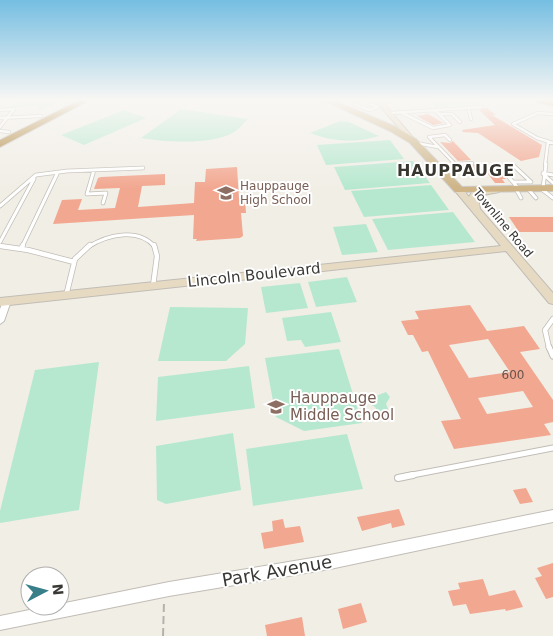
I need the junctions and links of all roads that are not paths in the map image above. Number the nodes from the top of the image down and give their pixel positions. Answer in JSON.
{"nodes":[{"id":1,"x":28,"y":130,"type":"edge"},
{"id":2,"x":399,"y":130,"type":"edge"},
{"id":3,"x":524,"y":130,"type":"edge"},
{"id":4,"x":4,"y":131,"type":"edge"},
{"id":5,"x":0,"y":136,"type":"edge"},
{"id":6,"x":450,"y":140,"type":"dead end"},
{"id":7,"x":415,"y":142,"type":"junction"},
{"id":8,"x":548,"y":142,"type":"junction"},
{"id":9,"x":553,"y":143,"type":"edge"},
{"id":10,"x":0,"y":144,"type":"edge"},
{"id":11,"x":438,"y":147,"type":"junction"},
{"id":12,"x":426,"y":153,"type":"junction"},
{"id":13,"x":472,"y":163,"type":"dead end"},
{"id":14,"x":143,"y":168,"type":"dead end"},
{"id":15,"x":438,"y":168,"type":"junction"},
{"id":16,"x":94,"y":170,"type":"junction"},
{"id":17,"x":543,"y":173,"type":"junction"},
{"id":18,"x":57,"y":174,"type":"junction"},
{"id":19,"x":553,"y":174,"type":"edge"},
{"id":20,"x":36,"y":175,"type":"junction"},
{"id":21,"x":553,"y":183,"type":"edge"},
{"id":22,"x":504,"y":189,"type":"junction"},
{"id":23,"x":531,"y":189,"type":"edge"},
{"id":24,"x":458,"y":190,"type":"junction"},
{"id":25,"x":553,"y":198,"type":"edge"},
{"id":26,"x":103,"y":203,"type":"dead end"},
{"id":27,"x":0,"y":206,"type":"edge"},
{"id":28,"x":478,"y":212,"type":"junction"},
{"id":29,"x":488,"y":224,"type":"junction"},
{"id":30,"x":0,"y":244,"type":"edge"},
{"id":31,"x":22,"y":247,"type":"junction"},
{"id":32,"x":508,"y":248,"type":"junction"},
{"id":33,"x":471,"y":252,"type":"junction"},
{"id":34,"x":74,"y":262,"type":"junction"},
{"id":35,"x":530,"y":274,"type":"junction"},
{"id":36,"x":153,"y":286,"type":"junction"},
{"id":37,"x":65,"y":296,"type":"junction"},
{"id":38,"x":553,"y":300,"type":"edge"},
{"id":39,"x":4,"y":302,"type":"edge"},
{"id":40,"x":553,"y":319,"type":"edge"},
{"id":41,"x":0,"y":321,"type":"edge"},
{"id":42,"x":553,"y":356,"type":"edge"},
{"id":43,"x":553,"y":448,"type":"edge"},
{"id":44,"x":398,"y":478,"type":"dead end"},
{"id":45,"x":553,"y":516,"type":"edge"},
{"id":46,"x":0,"y":624,"type":"edge"}],
"edges":[{"from":1,"to":10,"type":"highway"},
{"from":2,"to":7,"type":"main road","name":"Townline Road"},
{"from":3,"to":8,"type":"lane"},
{"from":4,"to":5,"type":"highway"},
{"from":6,"to":11,"type":"lane"},
{"from":7,"to":11,"type":"lane"},
{"from":7,"to":12,"type":"main road","name":"Townline Road"},
{"from":8,"to":9,"type":"lane"},
{"from":8,"to":17,"type":"lane"},
{"from":11,"to":12,"type":"lane"},
{"from":11,"to":13,"type":"lane"},
{"from":12,"to":15,"type":"main road","name":"Townline Road"},
{"from":14,"to":16,"type":"lane"},
{"from":15,"to":22,"type":"main road"},
{"from":15,"to":24,"type":"main road","name":"Townline Road"},
{"from":16,"to":18,"type":"lane"},
{"from":16,"to":26,"type":"lane"},
{"from":17,"to":19,"type":"lane"},
{"from":17,"to":21,"type":"lane"},
{"from":17,"to":23,"type":"lane"},
{"from":18,"to":20,"type":"lane"},
{"from":18,"to":31,"type":"lane"},
{"from":20,"to":27,"type":"lane"},
{"from":20,"to":30,"type":"lane"},
{"from":22,"to":23,"type":"main road"},
{"from":22,"to":24,"type":"main road"},
{"from":22,"to":28,"type":"street"},
{"from":23,"to":23,"type":"lane"},
{"from":23,"to":25,"type":"lane"},
{"from":24,"to":28,"type":"street","name":"Townline Road"},
{"from":28,"to":29,"type":"street","name":"Townline Road"},
{"from":29,"to":32,"type":"street","name":"Townline Road"},
{"from":29,"to":33,"type":"street"},
{"from":30,"to":31,"type":"lane"},
{"from":31,"to":34,"type":"lane"},
{"from":32,"to":33,"type":"street","name":"Lincoln Boulevard"},
{"from":32,"to":35,"type":"street","name":"Townline Road"},
{"from":33,"to":35,"type":"street"},
{"from":33,"to":36,"type":"street","name":"Lincoln Boulevard"},
{"from":34,"to":36,"type":"lane"},
{"from":34,"to":37,"type":"lane"},
{"from":35,"to":38,"type":"street","name":"Townline Road"},
{"from":36,"to":37,"type":"street","name":"Lincoln Boulevard"},
{"from":37,"to":39,"type":"street","name":"Lincoln Boulevard"},
{"from":39,"to":41,"type":"street"},
{"from":40,"to":42,"type":"lane"},
{"from":43,"to":44,"type":"lane"},
{"from":45,"to":46,"type":"street","name":"Park Avenue"}]}
